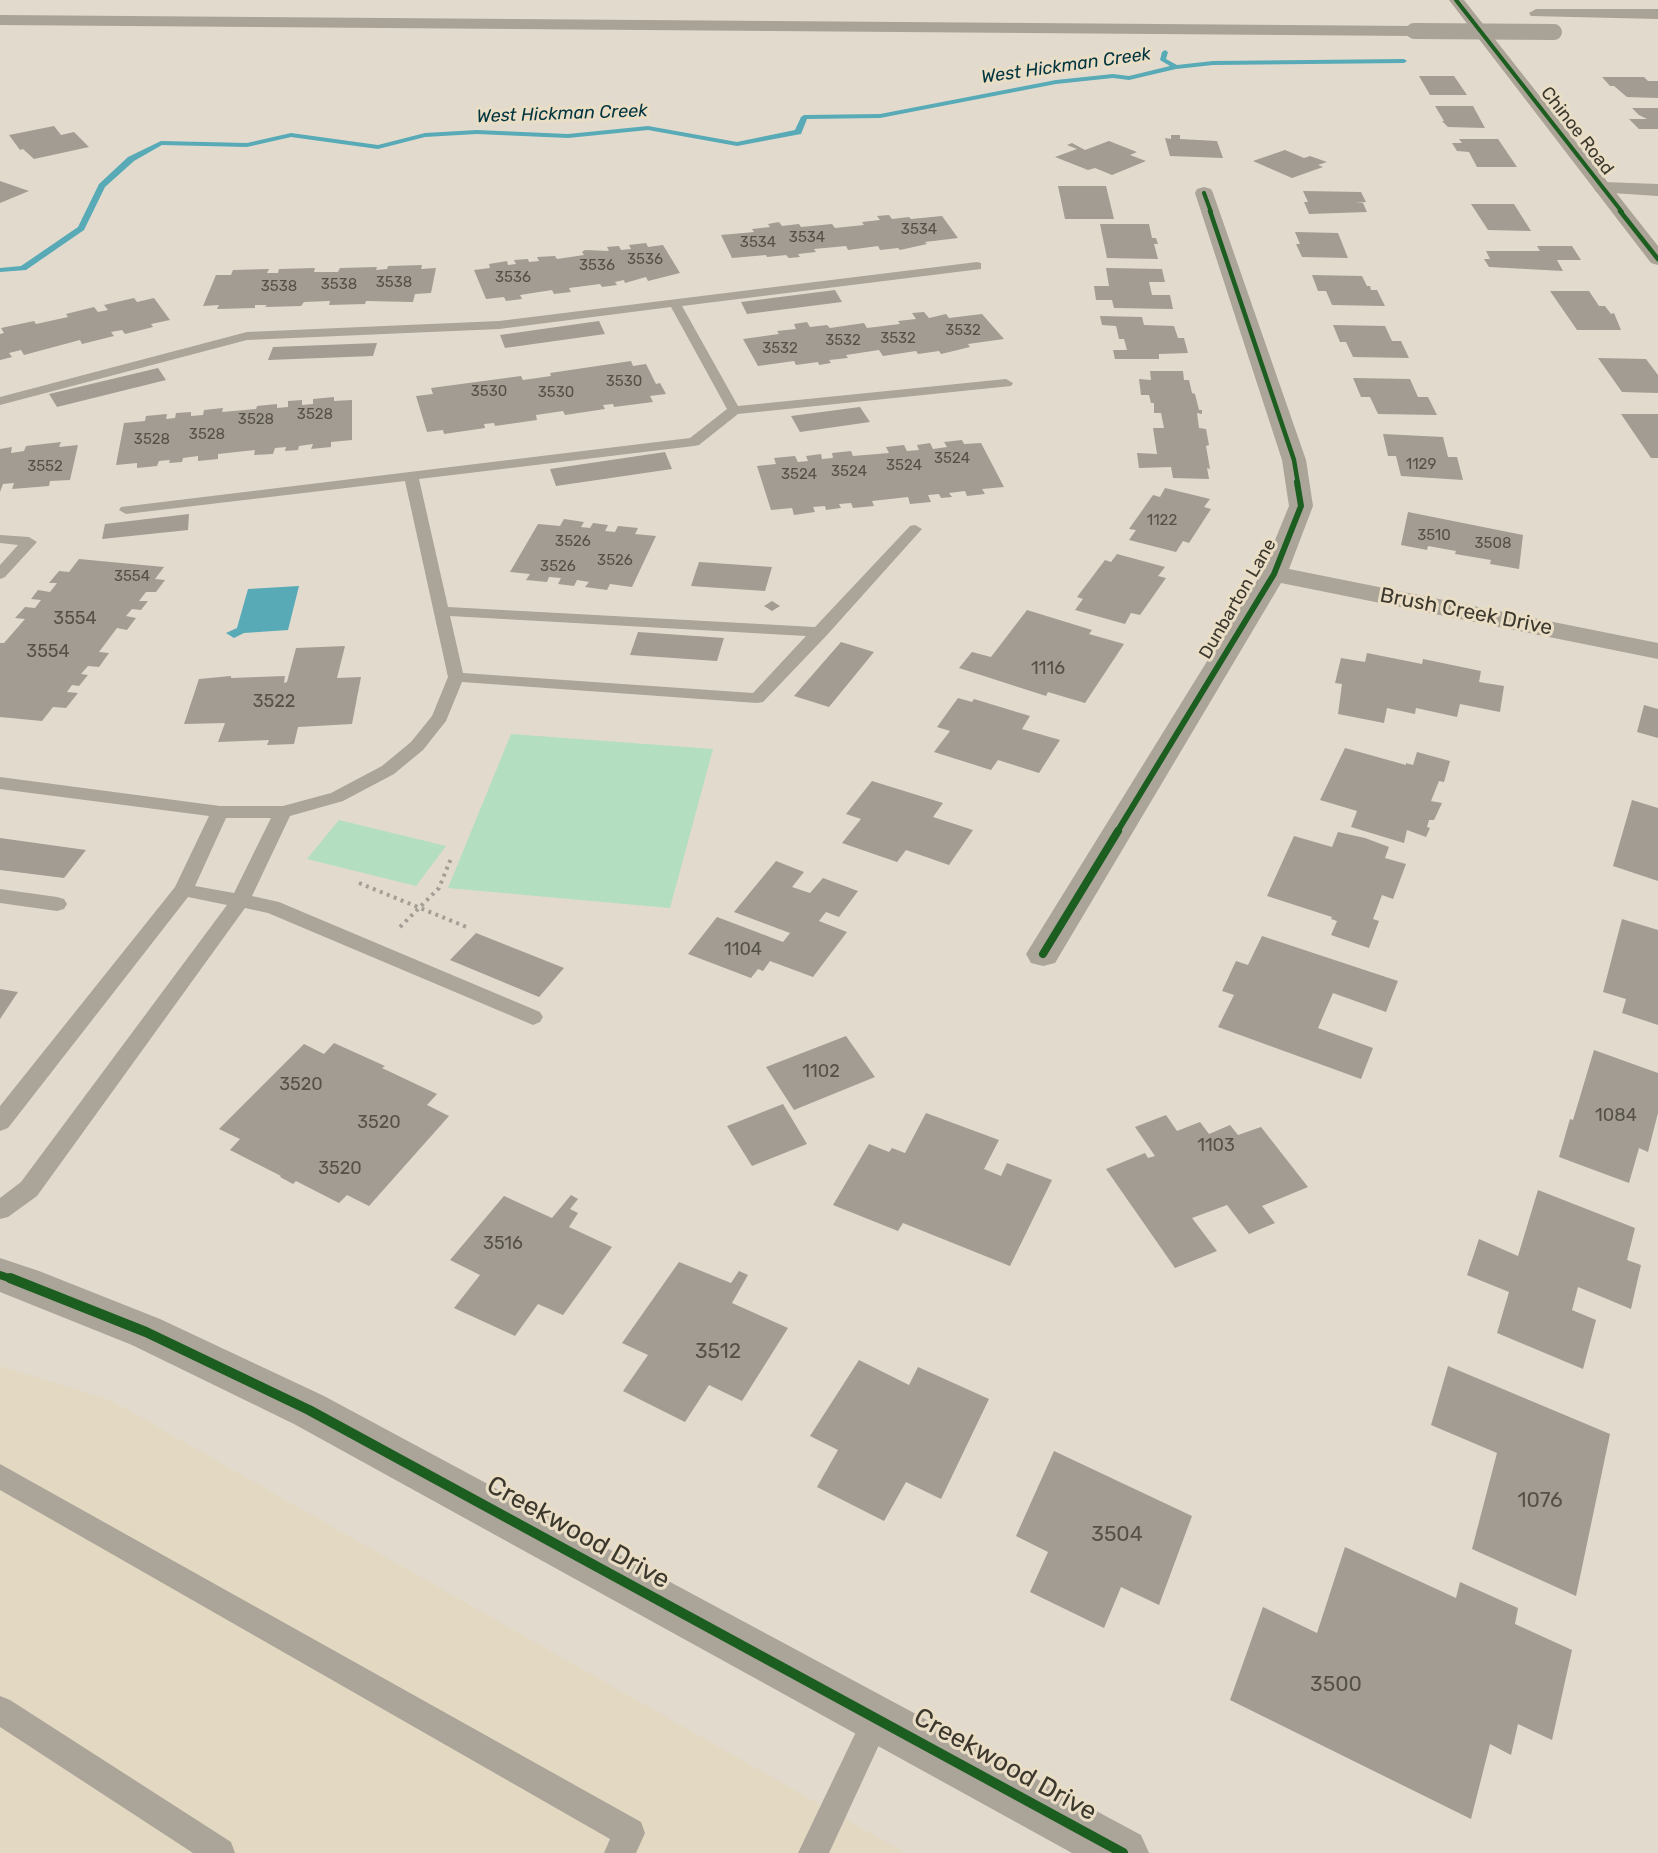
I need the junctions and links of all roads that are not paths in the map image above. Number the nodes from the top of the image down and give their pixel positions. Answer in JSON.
{"nodes":[{"id":1,"x":1451,"y":6,"type":"edge"},
{"id":2,"x":1531,"y":13,"type":"dead end"},
{"id":3,"x":1658,"y":14,"type":"edge"},
{"id":4,"x":1476,"y":17,"type":"joint"},
{"id":5,"x":0,"y":20,"type":"edge"},
{"id":6,"x":1559,"y":32,"type":"dead end"},
{"id":7,"x":1603,"y":188,"type":"junction"},
{"id":8,"x":1658,"y":190,"type":"edge"},
{"id":9,"x":1204,"y":193,"type":"dead end"},
{"id":10,"x":1658,"y":259,"type":"edge"},
{"id":11,"x":977,"y":266,"type":"dead end"},
{"id":12,"x":675,"y":304,"type":"junction"},
{"id":13,"x":1006,"y":383,"type":"dead end"},
{"id":14,"x":0,"y":401,"type":"edge"},
{"id":15,"x":734,"y":410,"type":"junction"},
{"id":16,"x":411,"y":476,"type":"junction"},
{"id":17,"x":126,"y":510,"type":"dead end"},
{"id":18,"x":915,"y":530,"type":"dead end"},
{"id":19,"x":0,"y":539,"type":"edge"},
{"id":20,"x":0,"y":574,"type":"edge"},
{"id":21,"x":1274,"y":574,"type":"junction"},
{"id":22,"x":442,"y":611,"type":"junction"},
{"id":23,"x":821,"y":632,"type":"junction"},
{"id":24,"x":1658,"y":651,"type":"edge"},
{"id":25,"x":456,"y":677,"type":"junction"},
{"id":26,"x":0,"y":783,"type":"edge"},
{"id":27,"x":220,"y":812,"type":"junction"},
{"id":28,"x":283,"y":812,"type":"junction"},
{"id":29,"x":183,"y":890,"type":"junction"},
{"id":30,"x":0,"y":896,"type":"edge"},
{"id":31,"x":240,"y":901,"type":"junction"},
{"id":32,"x":57,"y":904,"type":"dead end"},
{"id":33,"x":1043,"y":954,"type":"dead end"},
{"id":34,"x":533,"y":1017,"type":"dead end"},
{"id":35,"x":0,"y":1122,"type":"edge"},
{"id":36,"x":0,"y":1210,"type":"edge"},
{"id":37,"x":0,"y":1275,"type":"edge"},
{"id":38,"x":0,"y":1476,"type":"edge"},
{"id":39,"x":0,"y":1710,"type":"edge"},
{"id":40,"x":877,"y":1719,"type":"junction"},
{"id":41,"x":220,"y":1853,"type":"edge"},
{"id":42,"x":619,"y":1853,"type":"edge"},
{"id":43,"x":813,"y":1853,"type":"edge"},
{"id":44,"x":1123,"y":1853,"type":"edge"}],
"edges":[{"from":1,"to":4,"type":"highway"},
{"from":2,"to":3,"type":"highway"},
{"from":4,"to":7,"type":"street","name":"Chinoe Road"},
{"from":5,"to":6,"type":"highway","bridge":true},
{"from":7,"to":8,"type":"street"},
{"from":7,"to":10,"type":"street","name":"Chinoe Road"},
{"from":9,"to":21,"type":"street","name":"Dunbarton Lane"},
{"from":11,"to":12,"type":"lane"},
{"from":12,"to":14,"type":"lane"},
{"from":12,"to":15,"type":"lane"},
{"from":13,"to":15,"type":"lane"},
{"from":15,"to":16,"type":"lane"},
{"from":16,"to":17,"type":"lane"},
{"from":16,"to":22,"type":"lane"},
{"from":18,"to":23,"type":"lane"},
{"from":19,"to":20,"type":"lane"},
{"from":21,"to":24,"type":"street","name":"Brush Creek Drive"},
{"from":21,"to":33,"type":"street","name":"Dunbarton Lane"},
{"from":22,"to":23,"type":"lane"},
{"from":22,"to":25,"type":"lane"},
{"from":23,"to":25,"type":"lane"},
{"from":25,"to":28,"type":"lane"},
{"from":26,"to":27,"type":"lane"},
{"from":27,"to":28,"type":"lane"},
{"from":27,"to":29,"type":"lane"},
{"from":28,"to":31,"type":"lane"},
{"from":29,"to":31,"type":"lane"},
{"from":29,"to":35,"type":"lane"},
{"from":30,"to":32,"type":"lane"},
{"from":31,"to":34,"type":"lane"},
{"from":31,"to":36,"type":"lane"},
{"from":37,"to":40,"type":"street","name":"Creekwood Drive"},
{"from":38,"to":42,"type":"lane"},
{"from":39,"to":41,"type":"lane"},
{"from":40,"to":43,"type":"lane"},
{"from":40,"to":44,"type":"street","name":"Creekwood Drive"}]}
